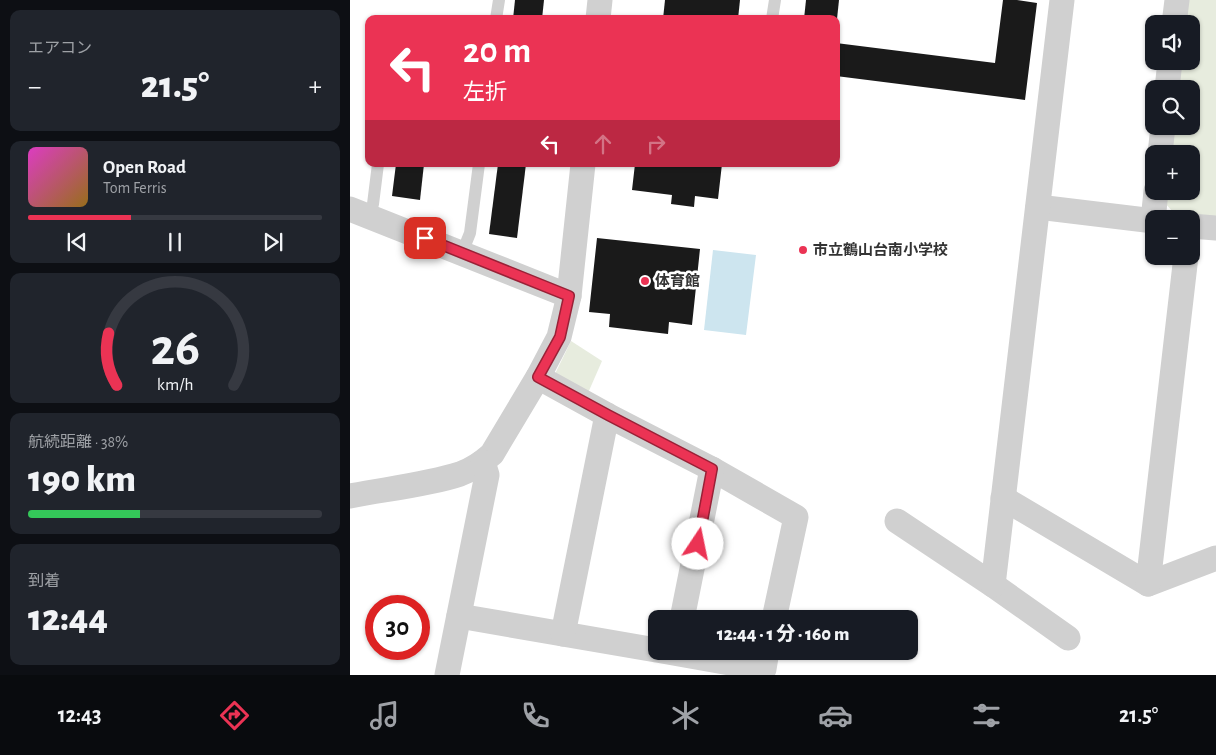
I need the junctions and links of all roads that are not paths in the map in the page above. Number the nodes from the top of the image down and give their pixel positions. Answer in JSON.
{"nodes":[{"id":1,"x":499,"y":0,"type":"edge"},
{"id":2,"x":600,"y":0,"type":"edge"},
{"id":3,"x":775,"y":0,"type":"edge"},
{"id":4,"x":1062,"y":0,"type":"edge"},
{"id":5,"x":1177,"y":0,"type":"edge"},
{"id":6,"x":497,"y":15,"type":"edge"},
{"id":7,"x":598,"y":15,"type":"edge"},
{"id":8,"x":773,"y":15,"type":"edge"},
{"id":9,"x":1175,"y":15,"type":"edge"},
{"id":10,"x":378,"y":167,"type":"edge"},
{"id":11,"x":479,"y":167,"type":"edge"},
{"id":12,"x":583,"y":167,"type":"edge"},
{"id":13,"x":1038,"y":207,"type":"junction"},
{"id":14,"x":360,"y":213,"type":"edge"},
{"id":15,"x":1145,"y":220,"type":"edge"},
{"id":16,"x":1200,"y":227,"type":"edge"},
{"id":17,"x":1216,"y":228,"type":"edge"},
{"id":18,"x":462,"y":253,"type":"junction"},
{"id":19,"x":1185,"y":265,"type":"edge"},
{"id":20,"x":569,"y":296,"type":"junction"},
{"id":21,"x":538,"y":377,"type":"junction"},
{"id":22,"x":608,"y":415,"type":"junction"},
{"id":23,"x":483,"y":462,"type":"junction"},
{"id":24,"x":712,"y":469,"type":"junction"},
{"id":25,"x":350,"y":496,"type":"edge"},
{"id":26,"x":1003,"y":498,"type":"junction"},
{"id":27,"x":897,"y":521,"type":"dead end"},
{"id":28,"x":1216,"y":558,"type":"edge"},
{"id":29,"x":992,"y":584,"type":"junction"},
{"id":30,"x":1148,"y":584,"type":"junction"},
{"id":31,"x":684,"y":610,"type":"edge"},
{"id":32,"x":776,"y":610,"type":"edge"},
{"id":33,"x":459,"y":616,"type":"junction"},
{"id":34,"x":563,"y":634,"type":"junction"},
{"id":35,"x":1068,"y":638,"type":"dead end"},
{"id":36,"x":648,"y":649,"type":"edge"},
{"id":37,"x":713,"y":660,"type":"edge"},
{"id":38,"x":766,"y":660,"type":"edge"},
{"id":39,"x":447,"y":675,"type":"edge"}],
"edges":[{"from":1,"to":6,"type":"lane"},
{"from":2,"to":7,"type":"street"},
{"from":3,"to":8,"type":"lane"},
{"from":4,"to":13,"type":"street"},
{"from":5,"to":9,"type":"street"},
{"from":10,"to":14,"type":"lane"},
{"from":11,"to":18,"type":"lane"},
{"from":12,"to":20,"type":"street"},
{"from":13,"to":15,"type":"street"},
{"from":13,"to":26,"type":"street"},
{"from":14,"to":18,"type":"street"},
{"from":16,"to":17,"type":"street"},
{"from":18,"to":20,"type":"street"},
{"from":19,"to":30,"type":"street"},
{"from":20,"to":21,"type":"street"},
{"from":21,"to":22,"type":"street"},
{"from":21,"to":23,"type":"street"},
{"from":22,"to":24,"type":"street"},
{"from":22,"to":34,"type":"street"},
{"from":23,"to":25,"type":"street"},
{"from":23,"to":33,"type":"street"},
{"from":24,"to":31,"type":"street"},
{"from":24,"to":32,"type":"street"},
{"from":26,"to":29,"type":"street"},
{"from":26,"to":30,"type":"street"},
{"from":27,"to":29,"type":"street"},
{"from":28,"to":30,"type":"street"},
{"from":29,"to":35,"type":"street"},
{"from":33,"to":34,"type":"street"},
{"from":33,"to":39,"type":"street"},
{"from":34,"to":36,"type":"street"},
{"from":37,"to":38,"type":"street"}]}
